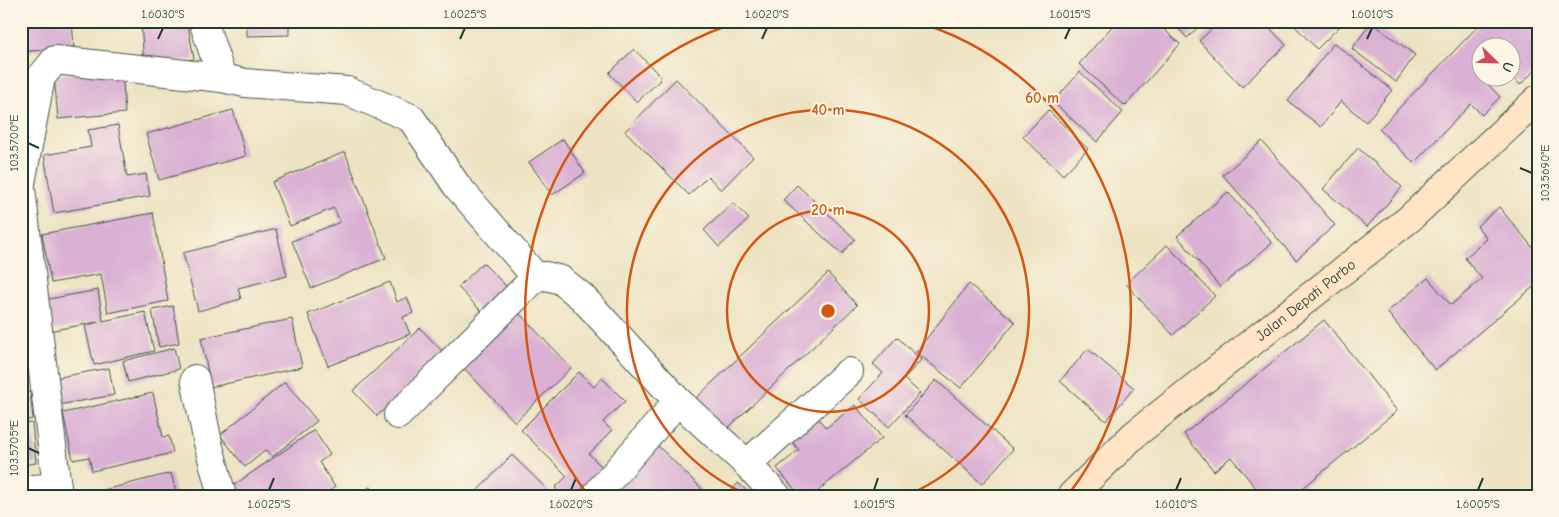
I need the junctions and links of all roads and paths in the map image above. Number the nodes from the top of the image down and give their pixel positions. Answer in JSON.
{"nodes":[{"id":1,"x":203,"y":21,"type":"edge"},
{"id":2,"x":222,"y":78,"type":"junction"},
{"id":3,"x":1538,"y":100,"type":"edge"},
{"id":4,"x":21,"y":183,"type":"edge"},
{"id":5,"x":21,"y":189,"type":"edge"},
{"id":6,"x":536,"y":277,"type":"junction"},
{"id":7,"x":849,"y":372,"type":"dead end"},
{"id":8,"x":196,"y":379,"type":"dead end"},
{"id":9,"x":678,"y":401,"type":"junction"},
{"id":10,"x":398,"y":415,"type":"dead end"},
{"id":11,"x":747,"y":464,"type":"junction"},
{"id":12,"x":21,"y":490,"type":"edge"},
{"id":13,"x":222,"y":496,"type":"edge"},
{"id":14,"x":595,"y":496,"type":"edge"},
{"id":15,"x":777,"y":496,"type":"edge"},
{"id":16,"x":1071,"y":496,"type":"edge"}],
"edges":[{"from":1,"to":2,"type":"street"},
{"from":2,"to":4,"type":"street"},
{"from":2,"to":6,"type":"street"},
{"from":3,"to":16,"type":"street","name":"Jalan Depati Parbo"},
{"from":5,"to":12,"type":"street"},
{"from":6,"to":9,"type":"street"},
{"from":6,"to":10,"type":"street"},
{"from":7,"to":11,"type":"street"},
{"from":8,"to":13,"type":"street"},
{"from":9,"to":11,"type":"street"},
{"from":9,"to":14,"type":"street"},
{"from":11,"to":15,"type":"street"}]}
